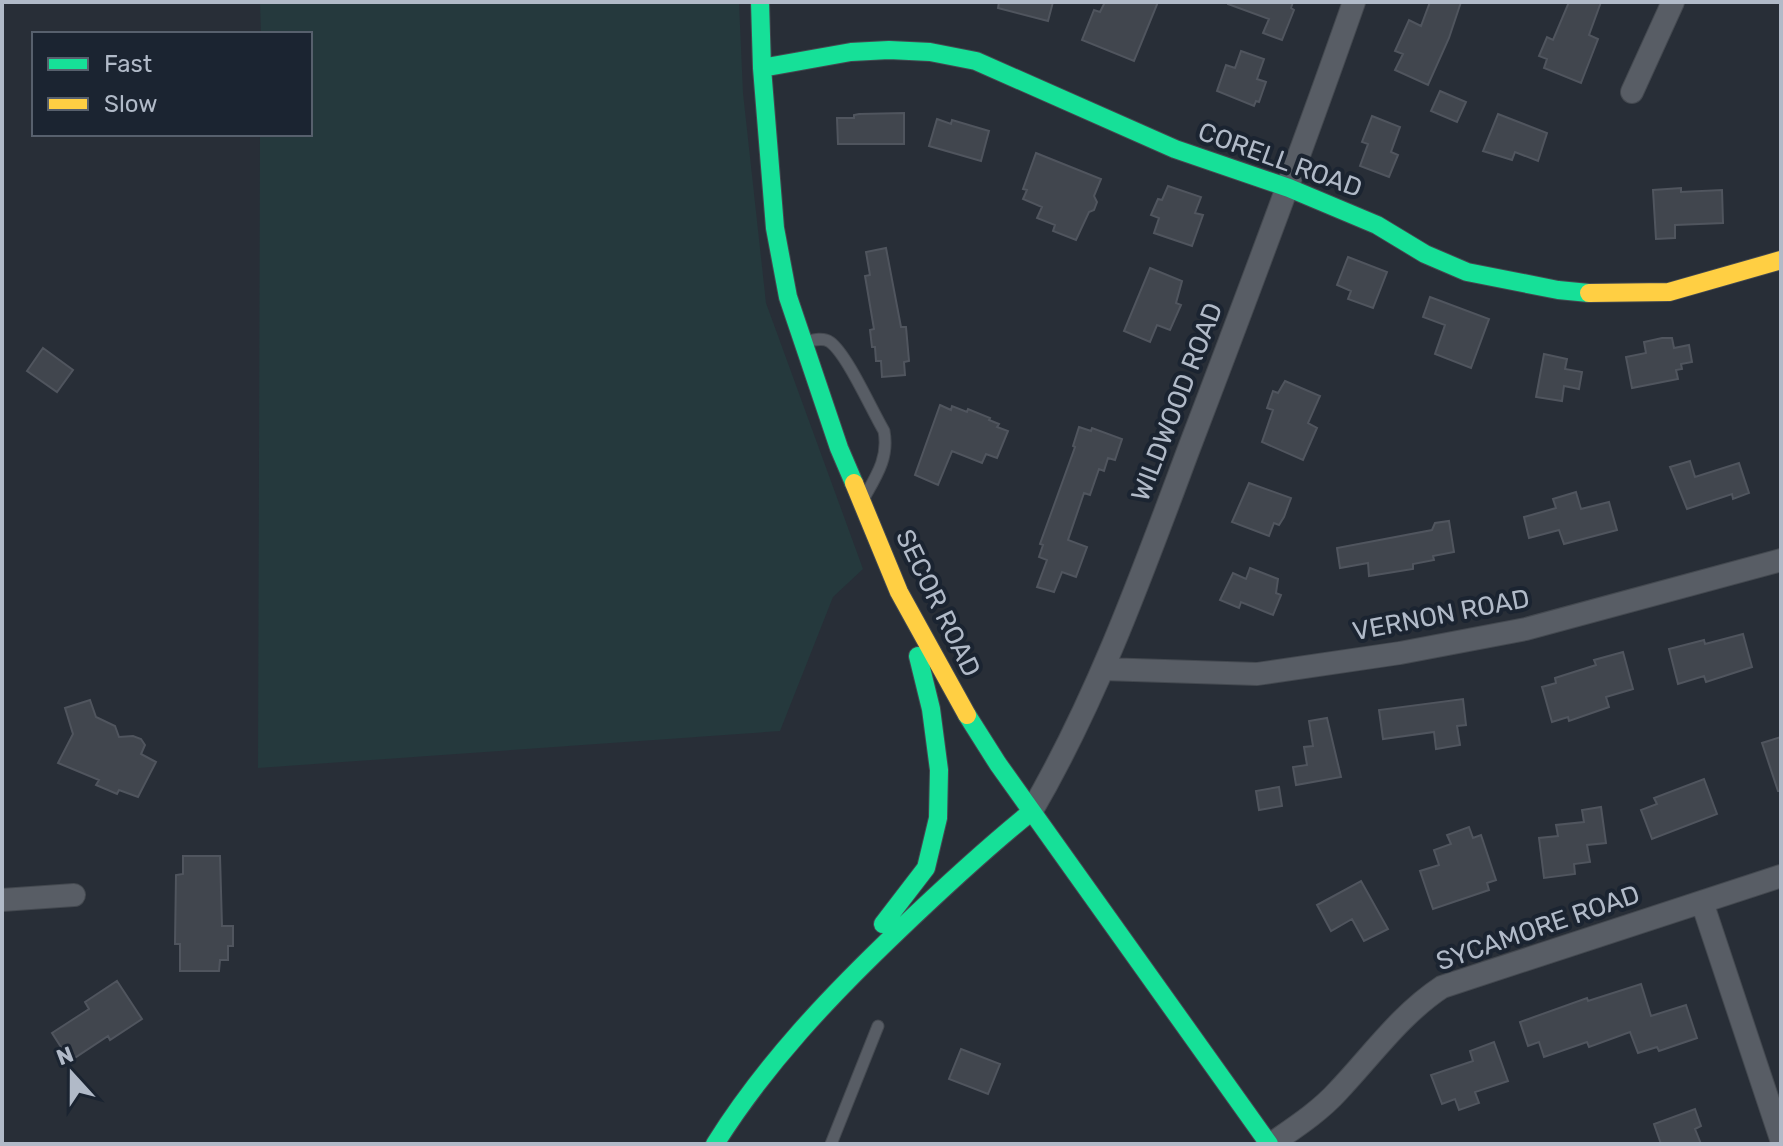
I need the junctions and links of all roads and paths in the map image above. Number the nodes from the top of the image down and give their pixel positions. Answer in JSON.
{"nodes":[{"id":1,"x":760,"y":2,"type":"edge"},
{"id":2,"x":1354,"y":2,"type":"edge"},
{"id":3,"x":1673,"y":2,"type":"edge"},
{"id":4,"x":762,"y":68,"type":"junction"},
{"id":5,"x":1632,"y":92,"type":"dead end"},
{"id":6,"x":1289,"y":188,"type":"junction"},
{"id":7,"x":1781,"y":260,"type":"edge"},
{"id":8,"x":801,"y":343,"type":"junction"},
{"id":9,"x":862,"y":502,"type":"junction"},
{"id":10,"x":1781,"y":560,"type":"edge"},
{"id":11,"x":899,"y":592,"type":"junction"},
{"id":12,"x":1103,"y":669,"type":"junction"},
{"id":13,"x":1031,"y":812,"type":"junction"},
{"id":14,"x":1781,"y":876,"type":"edge"},
{"id":15,"x":74,"y":895,"type":"dead end"},
{"id":16,"x":2,"y":900,"type":"edge"},
{"id":17,"x":1702,"y":902,"type":"junction"},
{"id":18,"x":828,"y":997,"type":"junction"},
{"id":19,"x":878,"y":1026,"type":"dead end"},
{"id":20,"x":1781,"y":1139,"type":"edge"},
{"id":21,"x":715,"y":1144,"type":"edge"},
{"id":22,"x":831,"y":1144,"type":"edge"},
{"id":23,"x":1270,"y":1144,"type":"edge"}],
"edges":[{"from":1,"to":4,"type":"main road","name":"SECOR ROAD"},
{"from":2,"to":6,"type":"street","name":"WILDWOOD ROAD"},
{"from":3,"to":5,"type":"street"},
{"from":4,"to":6,"type":"main road","name":"CORELL ROAD"},
{"from":4,"to":8,"type":"main road","name":"SECOR ROAD"},
{"from":6,"to":7,"type":"main road","name":"CORELL ROAD"},
{"from":6,"to":12,"type":"street","name":"WILDWOOD ROAD"},
{"from":8,"to":9,"type":"main road","name":"SECOR ROAD"},
{"from":8,"to":9,"type":"lane"},
{"from":9,"to":11,"type":"main road","name":"SECOR ROAD"},
{"from":10,"to":12,"type":"street","name":"VERNON ROAD"},
{"from":11,"to":13,"type":"main road","name":"SECOR ROAD"},
{"from":11,"to":18,"type":"main road"},
{"from":12,"to":13,"type":"street","name":"WILDWOOD ROAD"},
{"from":13,"to":18,"type":"main road"},
{"from":13,"to":23,"type":"main road","name":"SECOR ROAD"},
{"from":14,"to":17,"type":"street","name":"SYCAMORE ROAD"},
{"from":15,"to":16,"type":"street"},
{"from":17,"to":20,"type":"street"},
{"from":17,"to":23,"type":"street","name":"SYCAMORE ROAD"},
{"from":18,"to":21,"type":"main road"},
{"from":19,"to":22,"type":"lane"}]}
